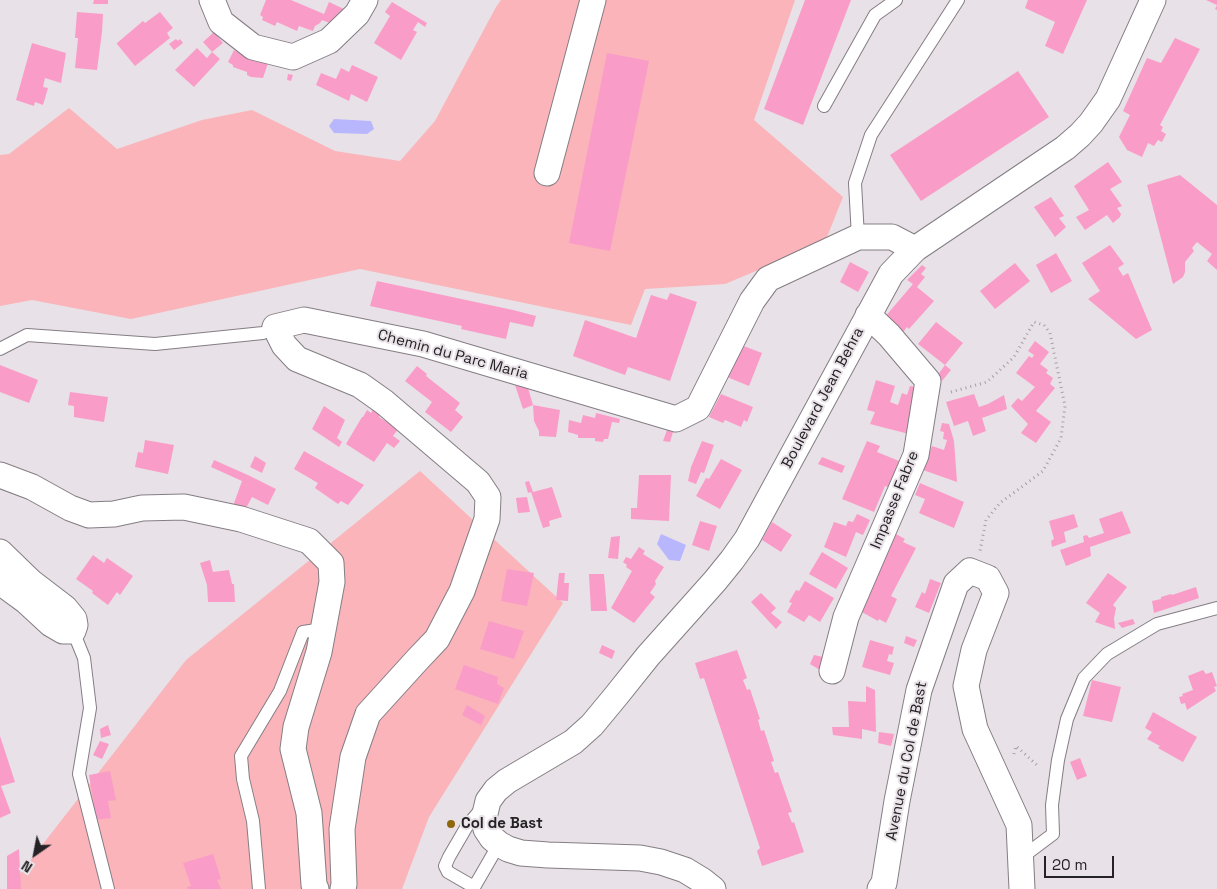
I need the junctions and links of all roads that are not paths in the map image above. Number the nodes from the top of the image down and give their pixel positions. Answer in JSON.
{"nodes":[{"id":1,"x":212,"y":0,"type":"edge"},
{"id":2,"x":365,"y":0,"type":"edge"},
{"id":3,"x":593,"y":0,"type":"edge"},
{"id":4,"x":896,"y":0,"type":"edge"},
{"id":5,"x":958,"y":0,"type":"edge"},
{"id":6,"x":1153,"y":0,"type":"edge"},
{"id":7,"x":824,"y":106,"type":"dead end"},
{"id":8,"x":547,"y":173,"type":"dead end"},
{"id":9,"x":858,"y":237,"type":"junction"},
{"id":10,"x":915,"y":249,"type":"junction"},
{"id":11,"x":868,"y":315,"type":"junction"},
{"id":12,"x":275,"y":327,"type":"junction"},
{"id":13,"x":0,"y":349,"type":"edge"},
{"id":14,"x":0,"y":475,"type":"edge"},
{"id":15,"x":0,"y":552,"type":"edge"},
{"id":16,"x":0,"y":582,"type":"edge"},
{"id":17,"x":1217,"y":608,"type":"edge"},
{"id":18,"x":323,"y":629,"type":"junction"},
{"id":19,"x":73,"y":631,"type":"junction"},
{"id":20,"x":832,"y":671,"type":"dead end"},
{"id":21,"x":488,"y":801,"type":"junction"},
{"id":22,"x":499,"y":844,"type":"junction"},
{"id":23,"x":1020,"y":858,"type":"junction"},
{"id":24,"x":474,"y":888,"type":"edge"},
{"id":25,"x":108,"y":889,"type":"edge"},
{"id":26,"x":259,"y":889,"type":"edge"},
{"id":27,"x":316,"y":889,"type":"edge"},
{"id":28,"x":343,"y":889,"type":"edge"},
{"id":29,"x":713,"y":889,"type":"edge"},
{"id":30,"x":880,"y":889,"type":"edge"},
{"id":31,"x":1022,"y":889,"type":"edge"}],
"edges":[{"from":1,"to":2,"type":"street"},
{"from":3,"to":8,"type":"street"},
{"from":4,"to":7,"type":"lane"},
{"from":5,"to":9,"type":"lane"},
{"from":6,"to":10,"type":"street","name":"Boulevard Jean Behra"},
{"from":9,"to":10,"type":"street","name":"Chemin du Parc Maria"},
{"from":9,"to":12,"type":"street","name":"Chemin du Parc Maria"},
{"from":10,"to":11,"type":"street","name":"Boulevard Jean Behra"},
{"from":11,"to":20,"type":"street","name":"Impasse Fabre"},
{"from":11,"to":21,"type":"street","name":"Boulevard Jean Behra"},
{"from":12,"to":13,"type":"lane"},
{"from":12,"to":28,"type":"street"},
{"from":14,"to":18,"type":"street"},
{"from":15,"to":19,"type":"street"},
{"from":16,"to":19,"type":"street"},
{"from":17,"to":23,"type":"lane"},
{"from":18,"to":26,"type":"lane"},
{"from":18,"to":27,"type":"street"},
{"from":19,"to":25,"type":"lane"},
{"from":21,"to":22,"type":"street"},
{"from":21,"to":24,"type":"lane"},
{"from":22,"to":24,"type":"lane"},
{"from":22,"to":29,"type":"street"},
{"from":23,"to":30,"type":"street","name":"Avenue du Col de Bast"},
{"from":23,"to":31,"type":"street"}]}
